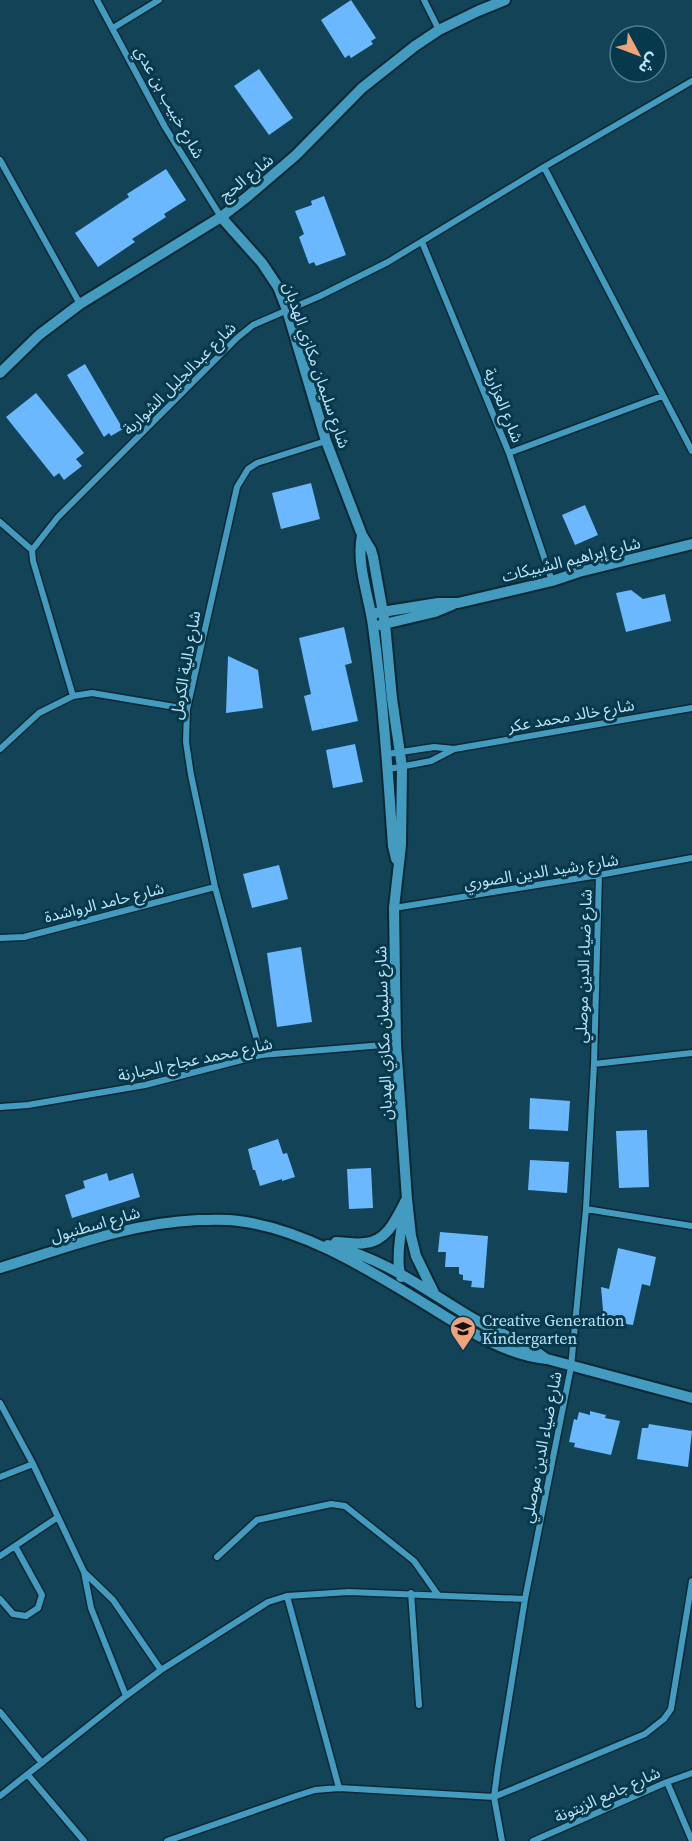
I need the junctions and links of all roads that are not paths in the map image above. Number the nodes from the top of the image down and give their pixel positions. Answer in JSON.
{"nodes":[{"id":1,"x":97,"y":0,"type":"edge"},
{"id":2,"x":159,"y":0,"type":"edge"},
{"id":3,"x":423,"y":0,"type":"edge"},
{"id":4,"x":505,"y":0,"type":"edge"},
{"id":5,"x":113,"y":27,"type":"junction"},
{"id":6,"x":439,"y":30,"type":"junction"},
{"id":7,"x":692,"y":81,"type":"edge"},
{"id":8,"x":0,"y":160,"type":"edge"},
{"id":9,"x":544,"y":166,"type":"junction"},
{"id":10,"x":221,"y":217,"type":"junction"},
{"id":11,"x":422,"y":242,"type":"junction"},
{"id":12,"x":80,"y":304,"type":"junction"},
{"id":13,"x":287,"y":310,"type":"junction"},
{"id":14,"x":0,"y":373,"type":"edge"},
{"id":15,"x":662,"y":396,"type":"junction"},
{"id":16,"x":326,"y":441,"type":"junction"},
{"id":17,"x":692,"y":452,"type":"edge"},
{"id":18,"x":509,"y":453,"type":"junction"},
{"id":19,"x":0,"y":522,"type":"edge"},
{"id":20,"x":692,"y":544,"type":"edge"},
{"id":21,"x":32,"y":550,"type":"junction"},
{"id":22,"x":552,"y":581,"type":"junction"},
{"id":23,"x":458,"y":603,"type":"junction"},
{"id":24,"x":377,"y":613,"type":"junction"},
{"id":25,"x":385,"y":624,"type":"junction"},
{"id":26,"x":373,"y":626,"type":"junction"},
{"id":27,"x":73,"y":696,"type":"junction"},
{"id":28,"x":387,"y":700,"type":"junction"},
{"id":29,"x":692,"y":708,"type":"edge"},
{"id":30,"x":187,"y":709,"type":"junction"},
{"id":31,"x":0,"y":749,"type":"edge"},
{"id":32,"x":454,"y":749,"type":"junction"},
{"id":33,"x":400,"y":751,"type":"junction"},
{"id":34,"x":388,"y":754,"type":"junction"},
{"id":35,"x":402,"y":767,"type":"junction"},
{"id":36,"x":389,"y":769,"type":"junction"},
{"id":37,"x":692,"y":858,"type":"edge"},
{"id":38,"x":398,"y":866,"type":"junction"},
{"id":39,"x":599,"y":875,"type":"junction"},
{"id":40,"x":215,"y":887,"type":"junction"},
{"id":41,"x":394,"y":908,"type":"junction"},
{"id":42,"x":0,"y":938,"type":"edge"},
{"id":43,"x":396,"y":1044,"type":"junction"},
{"id":44,"x":692,"y":1053,"type":"edge"},
{"id":45,"x":261,"y":1055,"type":"junction"},
{"id":46,"x":594,"y":1064,"type":"junction"},
{"id":47,"x":0,"y":1107,"type":"edge"},
{"id":48,"x":407,"y":1199,"type":"junction"},
{"id":49,"x":586,"y":1209,"type":"junction"},
{"id":50,"x":692,"y":1226,"type":"edge"},
{"id":51,"x":306,"y":1240,"type":"junction"},
{"id":52,"x":0,"y":1268,"type":"edge"},
{"id":53,"x":399,"y":1272,"type":"junction"},
{"id":54,"x":434,"y":1293,"type":"junction"},
{"id":55,"x":412,"y":1296,"type":"junction"},
{"id":56,"x":547,"y":1359,"type":"junction"},
{"id":57,"x":571,"y":1367,"type":"junction"},
{"id":58,"x":692,"y":1398,"type":"edge"},
{"id":59,"x":0,"y":1403,"type":"edge"},
{"id":60,"x":33,"y":1464,"type":"junction"},
{"id":61,"x":0,"y":1477,"type":"edge"},
{"id":62,"x":58,"y":1517,"type":"junction"},
{"id":63,"x":15,"y":1546,"type":"junction"},
{"id":64,"x":0,"y":1556,"type":"edge"},
{"id":65,"x":217,"y":1557,"type":"dead end"},
{"id":66,"x":84,"y":1572,"type":"junction"},
{"id":67,"x":692,"y":1581,"type":"edge"},
{"id":68,"x":411,"y":1593,"type":"junction"},
{"id":69,"x":438,"y":1594,"type":"junction"},
{"id":70,"x":287,"y":1596,"type":"junction"},
{"id":71,"x":0,"y":1599,"type":"edge"},
{"id":72,"x":525,"y":1599,"type":"junction"},
{"id":73,"x":161,"y":1670,"type":"junction"},
{"id":74,"x":126,"y":1696,"type":"junction"},
{"id":75,"x":419,"y":1705,"type":"dead end"},
{"id":76,"x":0,"y":1712,"type":"edge"},
{"id":77,"x":42,"y":1763,"type":"junction"},
{"id":78,"x":692,"y":1773,"type":"edge"},
{"id":79,"x":28,"y":1775,"type":"junction"},
{"id":80,"x":668,"y":1782,"type":"junction"},
{"id":81,"x":339,"y":1788,"type":"junction"},
{"id":82,"x":0,"y":1796,"type":"edge"},
{"id":83,"x":494,"y":1797,"type":"junction"},
{"id":84,"x":84,"y":1841,"type":"edge"},
{"id":85,"x":167,"y":1841,"type":"edge"},
{"id":86,"x":502,"y":1841,"type":"edge"},
{"id":87,"x":533,"y":1841,"type":"edge"},
{"id":88,"x":692,"y":1841,"type":"edge"}],
"edges":[{"from":1,"to":5,"type":"street","name":"شارع خبيب بن عدي"},
{"from":2,"to":5,"type":"street"},
{"from":3,"to":6,"type":"street"},
{"from":4,"to":6,"type":"street","name":"شارع الحج"},
{"from":5,"to":10,"type":"street","name":"شارع خبيب بن عدي"},
{"from":6,"to":10,"type":"street","name":"شارع الحج"},
{"from":7,"to":9,"type":"street","name":"شارع عبدالجليل الشواربة"},
{"from":8,"to":12,"type":"street"},
{"from":9,"to":11,"type":"street","name":"شارع عبدالجليل الشواربة"},
{"from":9,"to":15,"type":"street"},
{"from":10,"to":12,"type":"street","name":"شارع الحج"},
{"from":10,"to":13,"type":"street","name":"شارع سليمان مكازي الهدبان"},
{"from":11,"to":13,"type":"street","name":"شارع عبدالجليل الشواربة"},
{"from":11,"to":18,"type":"street","name":"شارع العزارية"},
{"from":12,"to":14,"type":"street","name":"شارع الحج"},
{"from":13,"to":16,"type":"street","name":"شارع سليمان مكازي الهدبان"},
{"from":13,"to":21,"type":"street","name":"شارع عبدالجليل الشواربة"},
{"from":15,"to":17,"type":"street"},
{"from":15,"to":18,"type":"street"},
{"from":16,"to":24,"type":"street","name":"شارع سليمان مكازي الهدبان"},
{"from":16,"to":30,"type":"street","name":"شارع دالية الكرمل"},
{"from":18,"to":22,"type":"street","name":"شارع العزارية"},
{"from":19,"to":21,"type":"street"},
{"from":20,"to":22,"type":"street","name":"شارع إبراهيم الشبيكات"},
{"from":21,"to":27,"type":"street"},
{"from":22,"to":23,"type":"street","name":"شارع إبراهيم الشبيكات"},
{"from":23,"to":24,"type":"street","name":"شارع إبراهيم الشبيكات"},
{"from":23,"to":25,"type":"street","name":"شارع إبراهيم الشبيكات"},
{"from":24,"to":25,"type":"street","name":"شارع سليمان مكازي الهدبان"},
{"from":24,"to":26,"type":"street","name":"شارع سليمان مكازي الهدبان"},
{"from":25,"to":26,"type":"street","name":"شارع إبراهيم الشبيكات"},
{"from":25,"to":28,"type":"street","name":"شارع سليمان مكازي الهدبان"},
{"from":26,"to":28,"type":"street","name":"شارع سليمان مكازي الهدبان"},
{"from":27,"to":30,"type":"street"},
{"from":27,"to":31,"type":"street"},
{"from":28,"to":33,"type":"street","name":"شارع سليمان مكازي الهدبان"},
{"from":28,"to":34,"type":"street","name":"شارع سليمان مكازي الهدبان"},
{"from":29,"to":32,"type":"street","name":"شارع خالد محمد عكر"},
{"from":30,"to":40,"type":"street","name":"شارع دالية الكرمل"},
{"from":32,"to":33,"type":"street","name":"شارع خالد محمد عكر"},
{"from":32,"to":35,"type":"street","name":"شارع خالد محمد عكر"},
{"from":33,"to":34,"type":"street","name":"شارع خالد محمد عكر"},
{"from":33,"to":35,"type":"street","name":"شارع سليمان مكازي الهدبان"},
{"from":34,"to":36,"type":"street","name":"شارع سليمان مكازي الهدبان"},
{"from":35,"to":36,"type":"street","name":"شارع خالد محمد عكر"},
{"from":35,"to":38,"type":"street","name":"شارع سليمان مكازي الهدبان"},
{"from":36,"to":38,"type":"street","name":"شارع سليمان مكازي الهدبان"},
{"from":37,"to":39,"type":"street","name":"شارع رشيد الدين الصوري"},
{"from":38,"to":41,"type":"street","name":"شارع سليمان مكازي الهدبان"},
{"from":39,"to":41,"type":"street","name":"شارع رشيد الدين الصوري"},
{"from":39,"to":46,"type":"street","name":"شارع ضياء الدين موصلي"},
{"from":40,"to":42,"type":"street","name":"شارع حامد الرواشدة"},
{"from":40,"to":45,"type":"street","name":"شارع دالية الكرمل"},
{"from":41,"to":43,"type":"street","name":"شارع سليمان مكازي الهدبان"},
{"from":43,"to":45,"type":"street","name":"شارع محمد عجاج الحبارنة"},
{"from":43,"to":48,"type":"street","name":"شارع سليمان مكازي الهدبان"},
{"from":44,"to":46,"type":"street"},
{"from":45,"to":47,"type":"street","name":"شارع محمد عجاج الحبارنة"},
{"from":46,"to":49,"type":"street","name":"شارع ضياء الدين موصلي"},
{"from":48,"to":51,"type":"street"},
{"from":48,"to":53,"type":"street","name":"شارع سليمان مكازي الهدبان"},
{"from":48,"to":54,"type":"street","name":"شارع سليمان مكازي الهدبان"},
{"from":49,"to":50,"type":"street"},
{"from":49,"to":57,"type":"street","name":"شارع ضياء الدين موصلي"},
{"from":51,"to":52,"type":"street","name":"شارع اسطنبول"},
{"from":51,"to":53,"type":"street","name":"شارع اسطنبول"},
{"from":51,"to":55,"type":"street","name":"شارع اسطنبول"},
{"from":53,"to":54,"type":"street","name":"شارع اسطنبول"},
{"from":53,"to":55,"type":"street"},
{"from":54,"to":56,"type":"street","name":"شارع اسطنبول"},
{"from":55,"to":56,"type":"street","name":"شارع اسطنبول"},
{"from":56,"to":57,"type":"street","name":"شارع اسطنبول"},
{"from":57,"to":58,"type":"street","name":"شارع اسطنبول"},
{"from":57,"to":72,"type":"street","name":"شارع ضياء الدين موصلي"},
{"from":59,"to":60,"type":"street"},
{"from":60,"to":61,"type":"street"},
{"from":60,"to":62,"type":"street"},
{"from":62,"to":63,"type":"street"},
{"from":62,"to":66,"type":"street"},
{"from":63,"to":64,"type":"street"},
{"from":63,"to":71,"type":"street"},
{"from":65,"to":69,"type":"street"},
{"from":66,"to":73,"type":"street"},
{"from":66,"to":74,"type":"street"},
{"from":67,"to":83,"type":"street"},
{"from":68,"to":69,"type":"street"},
{"from":68,"to":70,"type":"street"},
{"from":68,"to":75,"type":"street"},
{"from":69,"to":72,"type":"street"},
{"from":70,"to":73,"type":"street"},
{"from":70,"to":81,"type":"street"},
{"from":72,"to":83,"type":"street","name":"شارع ضياء الدين موصلي"},
{"from":73,"to":74,"type":"street"},
{"from":74,"to":77,"type":"street"},
{"from":76,"to":77,"type":"street"},
{"from":77,"to":79,"type":"street"},
{"from":78,"to":80,"type":"street","name":"شارع جامع الزيتونة"},
{"from":79,"to":82,"type":"street"},
{"from":79,"to":84,"type":"street"},
{"from":80,"to":87,"type":"street","name":"شارع جامع الزيتونة"},
{"from":80,"to":88,"type":"street"},
{"from":81,"to":83,"type":"street"},
{"from":81,"to":85,"type":"street"},
{"from":83,"to":86,"type":"street","name":"شارع ضياء الدين موصلي"}]}
